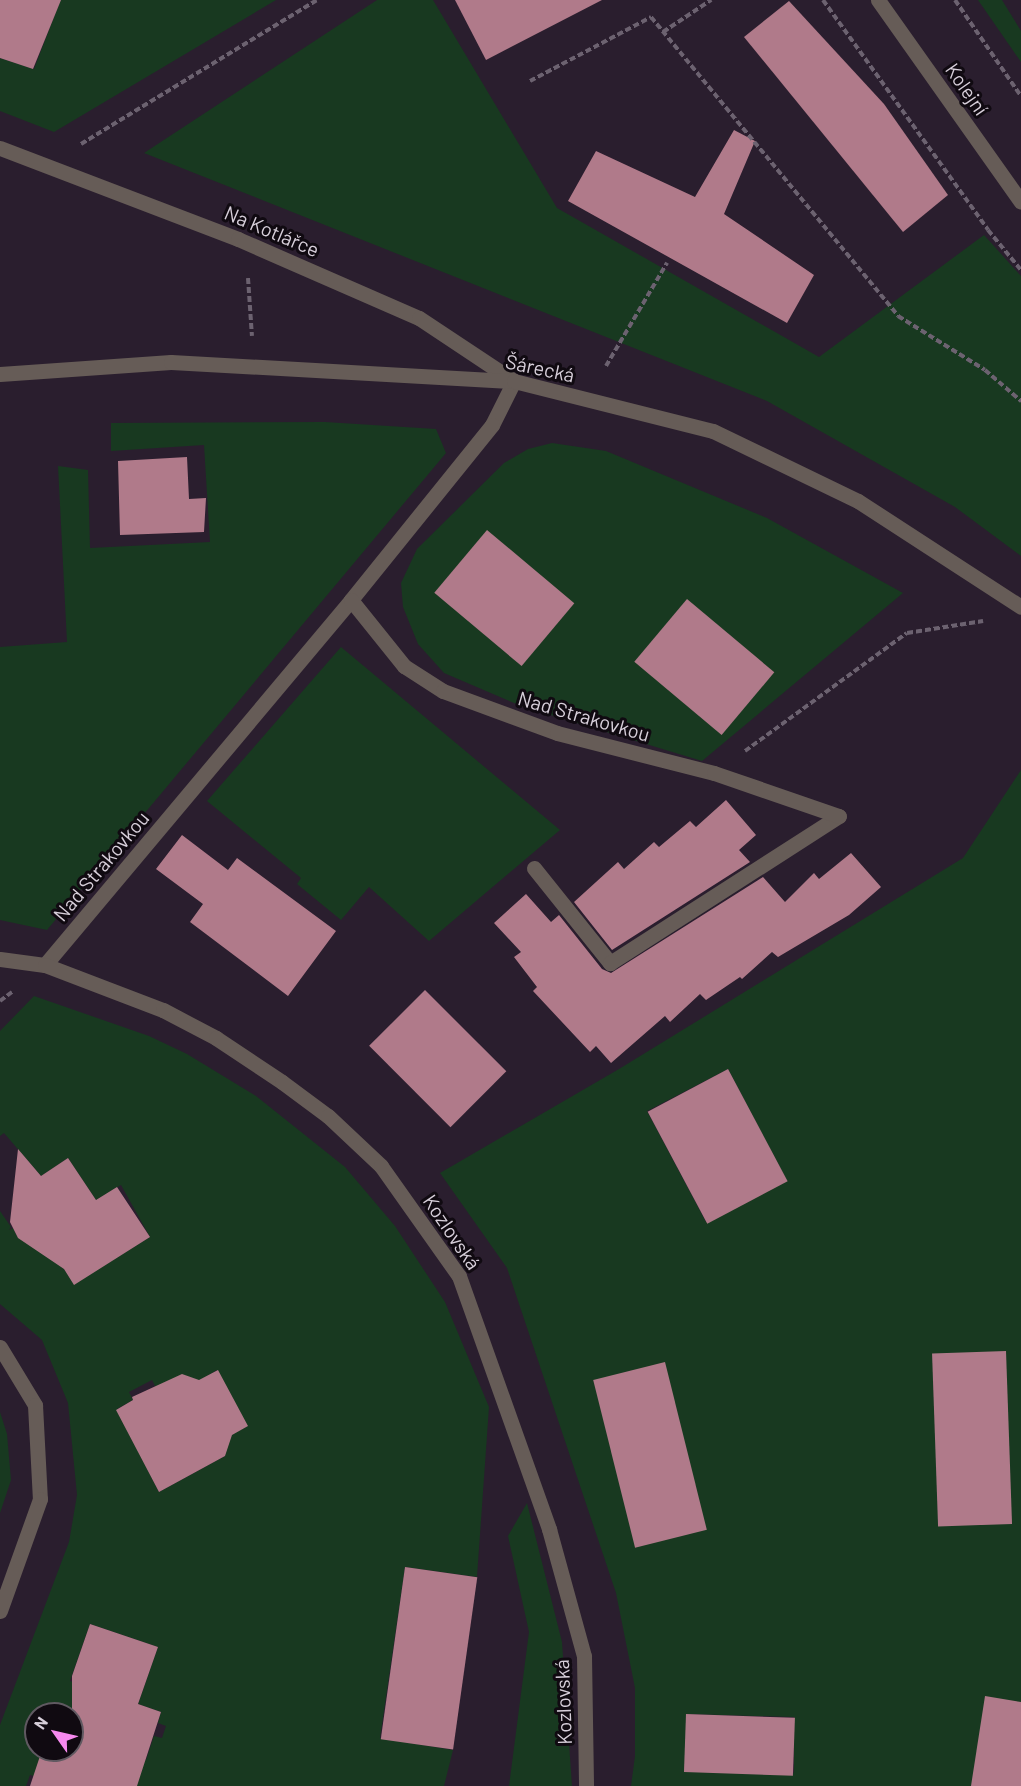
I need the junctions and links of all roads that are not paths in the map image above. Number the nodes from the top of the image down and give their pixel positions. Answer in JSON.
{"nodes":[{"id":1,"x":878,"y":0,"type":"edge"},
{"id":2,"x":0,"y":147,"type":"edge"},
{"id":3,"x":1021,"y":202,"type":"edge"},
{"id":4,"x":0,"y":374,"type":"edge"},
{"id":5,"x":513,"y":381,"type":"junction"},
{"id":6,"x":351,"y":600,"type":"junction"},
{"id":7,"x":1021,"y":607,"type":"edge"},
{"id":8,"x":534,"y":868,"type":"dead end"},
{"id":9,"x":0,"y":959,"type":"edge"},
{"id":10,"x":45,"y":965,"type":"junction"},
{"id":11,"x":0,"y":1347,"type":"edge"},
{"id":12,"x":0,"y":1611,"type":"edge"},
{"id":13,"x":586,"y":1786,"type":"edge"}],
"edges":[{"from":1,"to":3,"type":"street","name":"Kolejní"},
{"from":2,"to":5,"type":"street","name":"Na Kotlářce"},
{"from":4,"to":5,"type":"street","name":"Šárecká"},
{"from":5,"to":6,"type":"street","name":"Nad Strakovkou"},
{"from":5,"to":7,"type":"street","name":"Šárecká"},
{"from":6,"to":8,"type":"street","name":"Nad Strakovkou"},
{"from":6,"to":10,"type":"street","name":"Nad Strakovkou"},
{"from":9,"to":10,"type":"street","name":"Kozlovská"},
{"from":10,"to":13,"type":"street","name":"Kozlovská"},
{"from":11,"to":12,"type":"street"}]}
